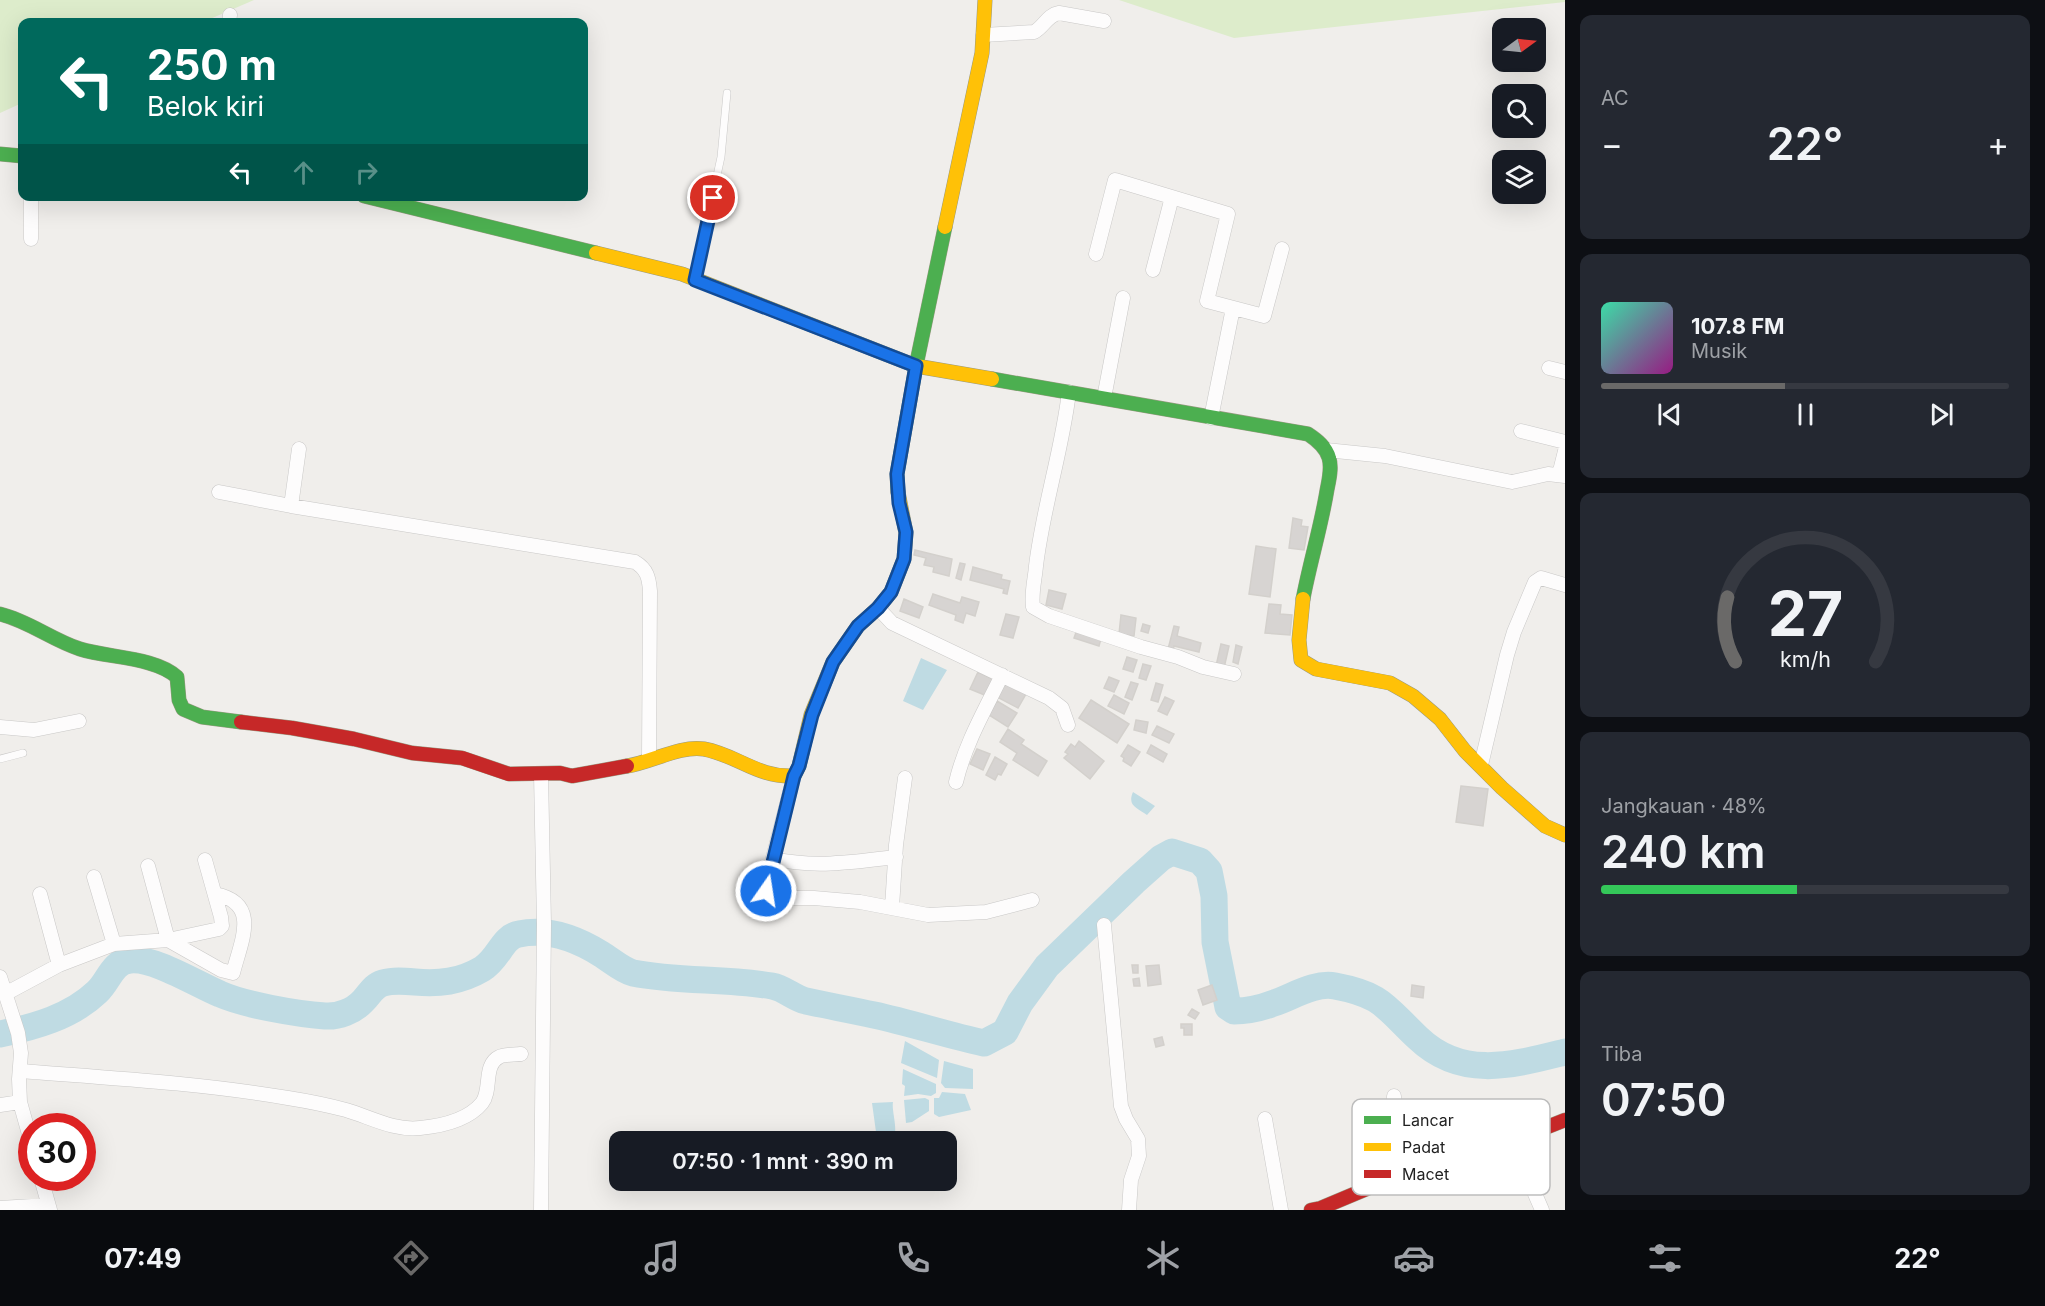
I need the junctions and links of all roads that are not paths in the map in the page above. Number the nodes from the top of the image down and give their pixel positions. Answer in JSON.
{"nodes":[{"id":1,"x":985,"y":0,"type":"edge"},
{"id":2,"x":1104,"y":21,"type":"dead end"},
{"id":3,"x":983,"y":35,"type":"junction"},
{"id":4,"x":727,"y":93,"type":"dead end"},
{"id":5,"x":0,"y":154,"type":"edge"},
{"id":6,"x":18,"y":156,"type":"edge"},
{"id":7,"x":1172,"y":197,"type":"junction"},
{"id":8,"x":31,"y":201,"type":"edge"},
{"id":9,"x":385,"y":201,"type":"edge"},
{"id":10,"x":31,"y":239,"type":"dead end"},
{"id":11,"x":1282,"y":249,"type":"dead end"},
{"id":12,"x":1096,"y":254,"type":"dead end"},
{"id":13,"x":1154,"y":270,"type":"dead end"},
{"id":14,"x":695,"y":280,"type":"junction"},
{"id":15,"x":1123,"y":298,"type":"dead end"},
{"id":16,"x":1233,"y":308,"type":"junction"},
{"id":17,"x":916,"y":366,"type":"junction"},
{"id":18,"x":1549,"y":368,"type":"dead end"},
{"id":19,"x":1565,"y":372,"type":"edge"},
{"id":20,"x":1069,"y":392,"type":"junction"},
{"id":21,"x":1104,"y":398,"type":"junction"},
{"id":22,"x":1211,"y":418,"type":"junction"},
{"id":23,"x":1521,"y":431,"type":"dead end"},
{"id":24,"x":1565,"y":442,"type":"edge"},
{"id":25,"x":299,"y":449,"type":"dead end"},
{"id":26,"x":1326,"y":450,"type":"junction"},
{"id":27,"x":1565,"y":450,"type":"edge"},
{"id":28,"x":1562,"y":475,"type":"edge"},
{"id":29,"x":219,"y":492,"type":"dead end"},
{"id":30,"x":291,"y":506,"type":"junction"},
{"id":31,"x":1565,"y":585,"type":"edge"},
{"id":32,"x":878,"y":608,"type":"junction"},
{"id":33,"x":0,"y":614,"type":"edge"},
{"id":34,"x":1234,"y":674,"type":"dead end"},
{"id":35,"x":1002,"y":675,"type":"junction"},
{"id":36,"x":80,"y":721,"type":"dead end"},
{"id":37,"x":1068,"y":725,"type":"dead end"},
{"id":38,"x":0,"y":727,"type":"edge"},
{"id":39,"x":23,"y":753,"type":"dead end"},
{"id":40,"x":0,"y":759,"type":"edge"},
{"id":41,"x":649,"y":759,"type":"junction"},
{"id":42,"x":1481,"y":765,"type":"junction"},
{"id":43,"x":541,"y":774,"type":"junction"},
{"id":44,"x":794,"y":776,"type":"junction"},
{"id":45,"x":905,"y":778,"type":"dead end"},
{"id":46,"x":956,"y":782,"type":"dead end"},
{"id":47,"x":1565,"y":835,"type":"edge"},
{"id":48,"x":896,"y":857,"type":"junction"},
{"id":49,"x":774,"y":859,"type":"junction"},
{"id":50,"x":205,"y":860,"type":"dead end"},
{"id":51,"x":148,"y":866,"type":"dead end"},
{"id":52,"x":94,"y":877,"type":"dead end"},
{"id":53,"x":40,"y":894,"type":"dead end"},
{"id":54,"x":215,"y":894,"type":"junction"},
{"id":55,"x":1032,"y":900,"type":"dead end"},
{"id":56,"x":892,"y":908,"type":"junction"},
{"id":57,"x":246,"y":922,"type":"junction"},
{"id":58,"x":1104,"y":925,"type":"dead end"},
{"id":59,"x":222,"y":926,"type":"junction"},
{"id":60,"x":168,"y":940,"type":"junction"},
{"id":61,"x":114,"y":944,"type":"junction"},
{"id":62,"x":59,"y":965,"type":"junction"},
{"id":63,"x":0,"y":977,"type":"edge"},
{"id":64,"x":7,"y":999,"type":"junction"},
{"id":65,"x":521,"y":1054,"type":"dead end"},
{"id":66,"x":21,"y":1071,"type":"junction"},
{"id":67,"x":20,"y":1102,"type":"junction"},
{"id":68,"x":0,"y":1105,"type":"edge"},
{"id":69,"x":23,"y":1113,"type":"edge"},
{"id":70,"x":1264,"y":1119,"type":"dead end"},
{"id":71,"x":1565,"y":1120,"type":"edge"},
{"id":72,"x":1550,"y":1126,"type":"edge"},
{"id":73,"x":44,"y":1191,"type":"edge"},
{"id":74,"x":1352,"y":1195,"type":"edge"},
{"id":75,"x":1535,"y":1195,"type":"edge"},
{"id":76,"x":0,"y":1208,"type":"edge"},
{"id":77,"x":49,"y":1208,"type":"edge"},
{"id":78,"x":1318,"y":1209,"type":"edge"},
{"id":79,"x":541,"y":1210,"type":"edge"},
{"id":80,"x":1129,"y":1210,"type":"edge"},
{"id":81,"x":1281,"y":1210,"type":"edge"},
{"id":82,"x":1542,"y":1210,"type":"edge"}],
"edges":[{"from":1,"to":3,"type":"street"},
{"from":2,"to":3,"type":"street"},
{"from":3,"to":17,"type":"street"},
{"from":4,"to":14,"type":"lane"},
{"from":5,"to":6,"type":"street"},
{"from":7,"to":12,"type":"street"},
{"from":7,"to":13,"type":"street"},
{"from":7,"to":16,"type":"street"},
{"from":8,"to":10,"type":"street"},
{"from":9,"to":14,"type":"street"},
{"from":11,"to":16,"type":"street"},
{"from":14,"to":17,"type":"street"},
{"from":15,"to":21,"type":"street"},
{"from":16,"to":22,"type":"street"},
{"from":17,"to":20,"type":"street"},
{"from":17,"to":32,"type":"street"},
{"from":18,"to":19,"type":"street"},
{"from":20,"to":21,"type":"street"},
{"from":20,"to":34,"type":"street"},
{"from":21,"to":22,"type":"street"},
{"from":22,"to":26,"type":"street"},
{"from":23,"to":24,"type":"street"},
{"from":25,"to":30,"type":"street"},
{"from":26,"to":28,"type":"street"},
{"from":26,"to":42,"type":"street"},
{"from":27,"to":28,"type":"street"},
{"from":29,"to":30,"type":"street"},
{"from":30,"to":41,"type":"street"},
{"from":31,"to":42,"type":"street"},
{"from":32,"to":35,"type":"street"},
{"from":32,"to":44,"type":"street"},
{"from":33,"to":43,"type":"street"},
{"from":35,"to":37,"type":"street"},
{"from":35,"to":46,"type":"street"},
{"from":36,"to":38,"type":"street"},
{"from":39,"to":40,"type":"lane"},
{"from":41,"to":43,"type":"street"},
{"from":41,"to":44,"type":"street"},
{"from":42,"to":47,"type":"street"},
{"from":43,"to":79,"type":"street"},
{"from":44,"to":49,"type":"street"},
{"from":45,"to":48,"type":"street"},
{"from":48,"to":49,"type":"street"},
{"from":48,"to":56,"type":"street"},
{"from":49,"to":56,"type":"street"},
{"from":50,"to":54,"type":"street"},
{"from":51,"to":60,"type":"street"},
{"from":52,"to":61,"type":"street"},
{"from":53,"to":62,"type":"street"},
{"from":54,"to":57,"type":"street"},
{"from":54,"to":59,"type":"street"},
{"from":55,"to":56,"type":"street"},
{"from":57,"to":59,"type":"street"},
{"from":57,"to":60,"type":"street"},
{"from":58,"to":80,"type":"street"},
{"from":59,"to":60,"type":"street"},
{"from":60,"to":61,"type":"street"},
{"from":61,"to":62,"type":"street"},
{"from":62,"to":64,"type":"street"},
{"from":63,"to":64,"type":"street"},
{"from":64,"to":66,"type":"street"},
{"from":65,"to":66,"type":"street"},
{"from":66,"to":67,"type":"street"},
{"from":67,"to":68,"type":"street"},
{"from":67,"to":69,"type":"street"},
{"from":70,"to":81,"type":"street"},
{"from":71,"to":72,"type":"street"},
{"from":73,"to":77,"type":"street"},
{"from":74,"to":78,"type":"street"},
{"from":75,"to":82,"type":"street"},
{"from":76,"to":77,"type":"street"}]}
